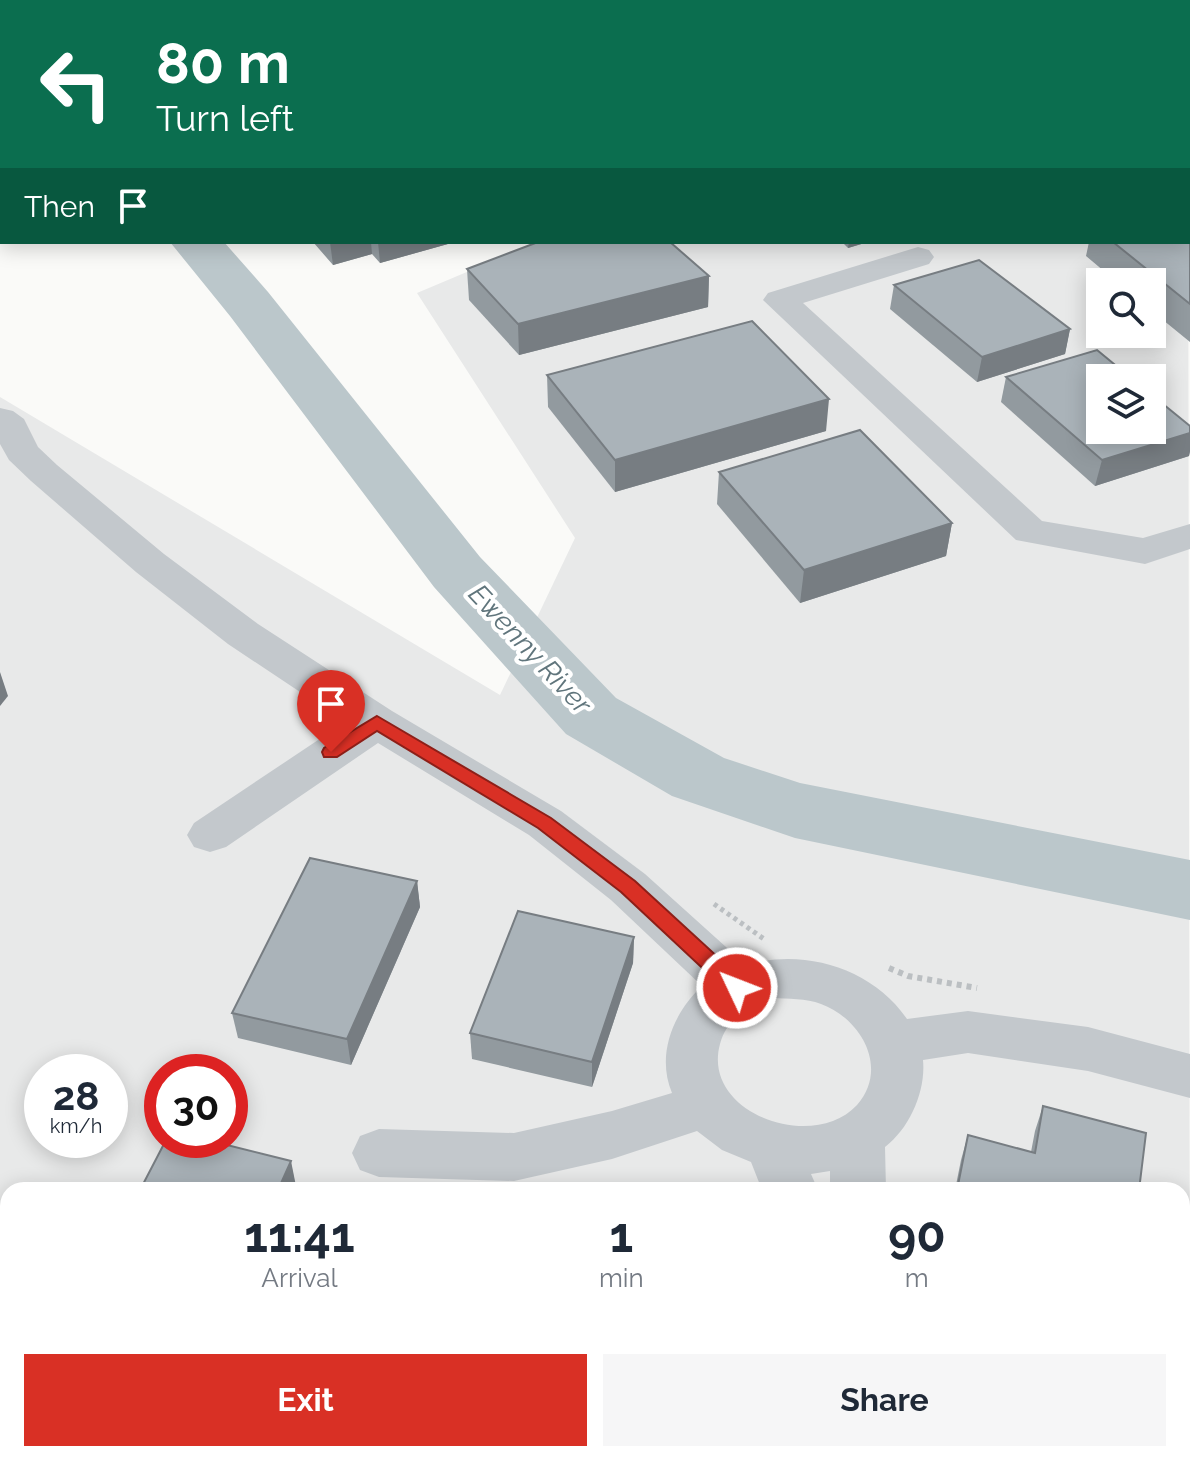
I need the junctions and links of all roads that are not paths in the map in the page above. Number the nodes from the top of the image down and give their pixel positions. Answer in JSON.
{"nodes":[{"id":1,"x":918,"y":257,"type":"dead end"},
{"id":2,"x":7,"y":439,"type":"edge"},
{"id":3,"x":1190,"y":536,"type":"edge"},
{"id":4,"x":377,"y":722,"type":"junction"},
{"id":5,"x":210,"y":835,"type":"dead end"},
{"id":6,"x":737,"y":988,"type":"junction"},
{"id":7,"x":894,"y":1043,"type":"junction"},
{"id":8,"x":1190,"y":1076,"type":"edge"},
{"id":9,"x":706,"y":1105,"type":"junction"},
{"id":10,"x":379,"y":1153,"type":"dead end"},
{"id":11,"x":858,"y":1164,"type":"edge"},
{"id":12,"x":781,"y":1169,"type":"edge"}],
"edges":[{"from":1,"to":3,"type":"street"},
{"from":2,"to":4,"type":"street"},
{"from":4,"to":5,"type":"street"},
{"from":4,"to":6,"type":"street"},
{"from":6,"to":7,"type":"street"},
{"from":6,"to":9,"type":"street"},
{"from":7,"to":8,"type":"street"},
{"from":7,"to":11,"type":"street"},
{"from":9,"to":10,"type":"street"},
{"from":9,"to":12,"type":"street"},
{"from":11,"to":12,"type":"street"}]}
